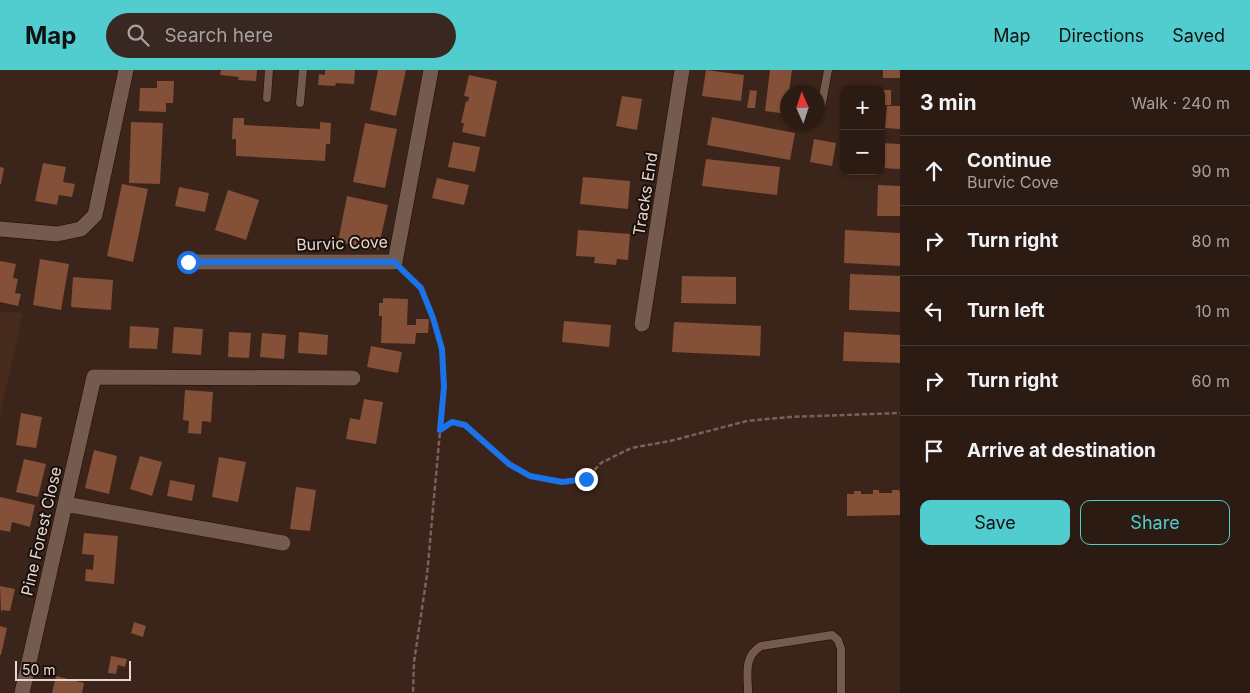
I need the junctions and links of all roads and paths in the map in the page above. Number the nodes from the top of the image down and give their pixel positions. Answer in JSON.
{"nodes":[{"id":1,"x":126,"y":70,"type":"edge"},
{"id":2,"x":269,"y":70,"type":"edge"},
{"id":3,"x":303,"y":70,"type":"edge"},
{"id":4,"x":431,"y":70,"type":"edge"},
{"id":5,"x":682,"y":70,"type":"edge"},
{"id":6,"x":828,"y":70,"type":"edge"},
{"id":7,"x":825,"y":86,"type":"edge"},
{"id":8,"x":267,"y":98,"type":"dead end"},
{"id":9,"x":300,"y":103,"type":"dead end"},
{"id":10,"x":0,"y":229,"type":"edge"},
{"id":11,"x":188,"y":262,"type":"dead end"},
{"id":12,"x":394,"y":262,"type":"junction"},
{"id":13,"x":642,"y":324,"type":"dead end"},
{"id":14,"x":353,"y":378,"type":"dead end"},
{"id":15,"x":900,"y":413,"type":"edge"},
{"id":16,"x":440,"y":430,"type":"junction"},
{"id":17,"x":65,"y":504,"type":"junction"},
{"id":18,"x":283,"y":543,"type":"dead end"},
{"id":19,"x":22,"y":693,"type":"edge"},
{"id":20,"x":413,"y":693,"type":"edge"},
{"id":21,"x":748,"y":693,"type":"edge"},
{"id":22,"x":841,"y":693,"type":"edge"}],
"edges":[{"from":1,"to":10,"type":"street"},
{"from":2,"to":8,"type":"lane"},
{"from":3,"to":9,"type":"lane"},
{"from":4,"to":12,"type":"street","name":"Burvic Cove"},
{"from":5,"to":13,"type":"street","name":"Tracks End"},
{"from":6,"to":7,"type":"lane"},
{"from":11,"to":12,"type":"street","name":"Burvic Cove"},
{"from":12,"to":16,"type":"path"},
{"from":14,"to":17,"type":"street","name":"Pine Forest Close"},
{"from":15,"to":16,"type":"path"},
{"from":16,"to":20,"type":"path"},
{"from":17,"to":18,"type":"street"},
{"from":17,"to":19,"type":"street","name":"Pine Forest Close"},
{"from":21,"to":22,"type":"lane"}]}
